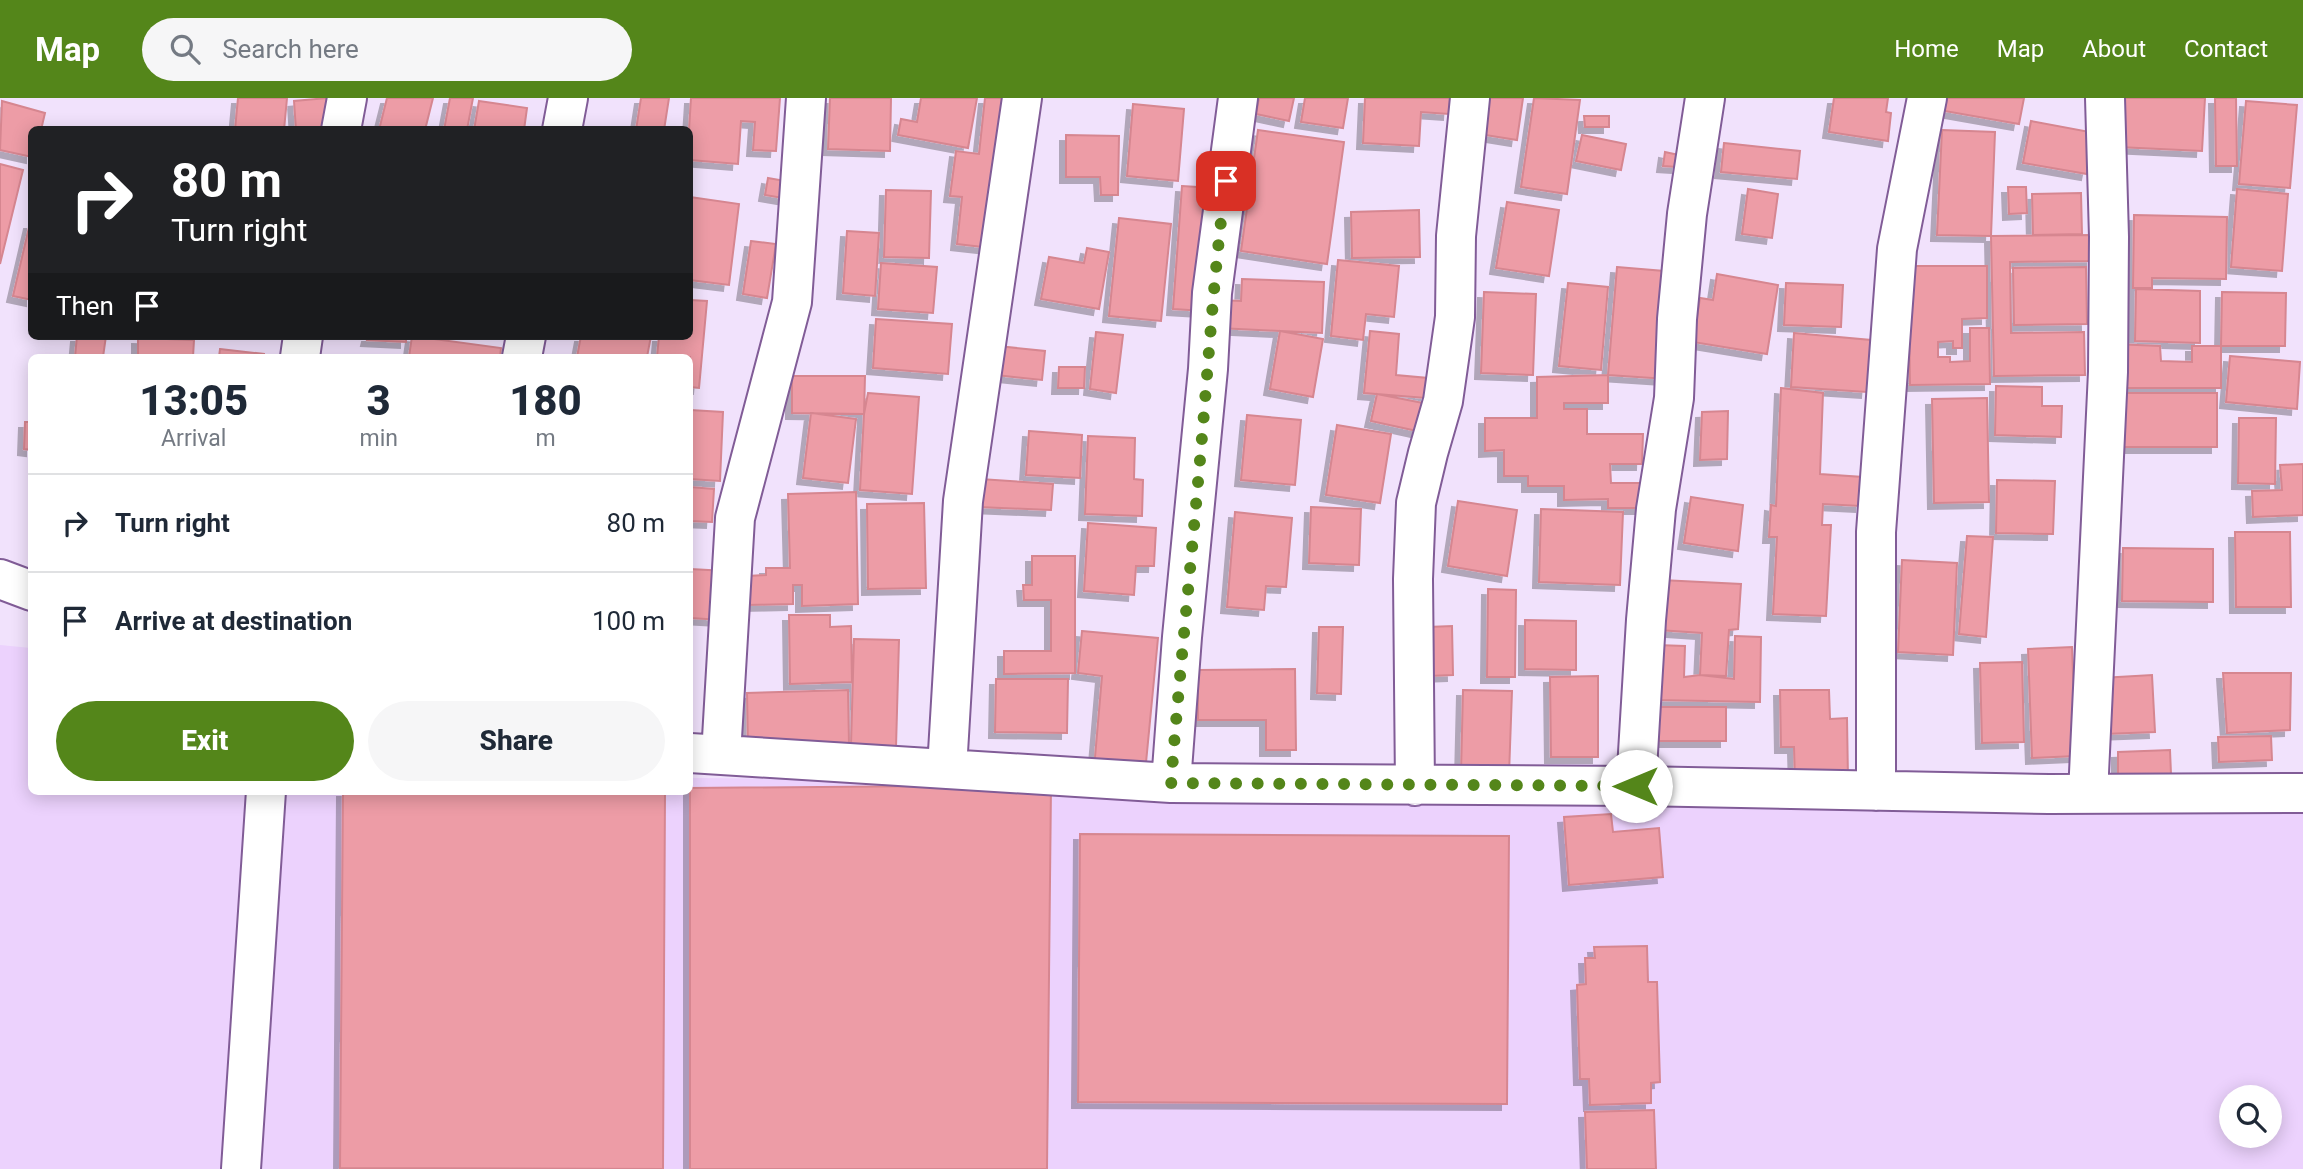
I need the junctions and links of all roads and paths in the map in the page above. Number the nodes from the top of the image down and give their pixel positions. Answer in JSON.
{"nodes":[{"id":1,"x":347,"y":98,"type":"edge"},
{"id":2,"x":568,"y":98,"type":"edge"},
{"id":3,"x":806,"y":98,"type":"edge"},
{"id":4,"x":1022,"y":98,"type":"edge"},
{"id":5,"x":1238,"y":98,"type":"edge"},
{"id":6,"x":1470,"y":98,"type":"edge"},
{"id":7,"x":1705,"y":98,"type":"edge"},
{"id":8,"x":1927,"y":98,"type":"edge"},
{"id":9,"x":2105,"y":98,"type":"edge"},
{"id":10,"x":342,"y":126,"type":"edge"},
{"id":11,"x":563,"y":126,"type":"edge"},
{"id":12,"x":0,"y":579,"type":"edge"},
{"id":13,"x":28,"y":590,"type":"edge"},
{"id":14,"x":706,"y":754,"type":"edge"},
{"id":15,"x":947,"y":769,"type":"junction"},
{"id":16,"x":1171,"y":783,"type":"junction"},
{"id":17,"x":1415,"y":786,"type":"junction"},
{"id":18,"x":1636,"y":786,"type":"junction"},
{"id":19,"x":1876,"y":790,"type":"junction"},
{"id":20,"x":2303,"y":793,"type":"edge"},
{"id":21,"x":2088,"y":794,"type":"junction"},
{"id":22,"x":265,"y":795,"type":"edge"},
{"id":23,"x":241,"y":1169,"type":"edge"}],
"edges":[{"from":1,"to":10,"type":"street"},
{"from":2,"to":11,"type":"street"},
{"from":3,"to":14,"type":"street"},
{"from":4,"to":15,"type":"street"},
{"from":5,"to":16,"type":"street"},
{"from":6,"to":17,"type":"street"},
{"from":7,"to":18,"type":"street"},
{"from":8,"to":19,"type":"street"},
{"from":9,"to":21,"type":"street"},
{"from":12,"to":13,"type":"street"},
{"from":14,"to":15,"type":"street"},
{"from":15,"to":16,"type":"street"},
{"from":16,"to":17,"type":"street"},
{"from":17,"to":18,"type":"street"},
{"from":18,"to":19,"type":"street"},
{"from":19,"to":21,"type":"street"},
{"from":20,"to":21,"type":"street"},
{"from":22,"to":23,"type":"street"}]}
